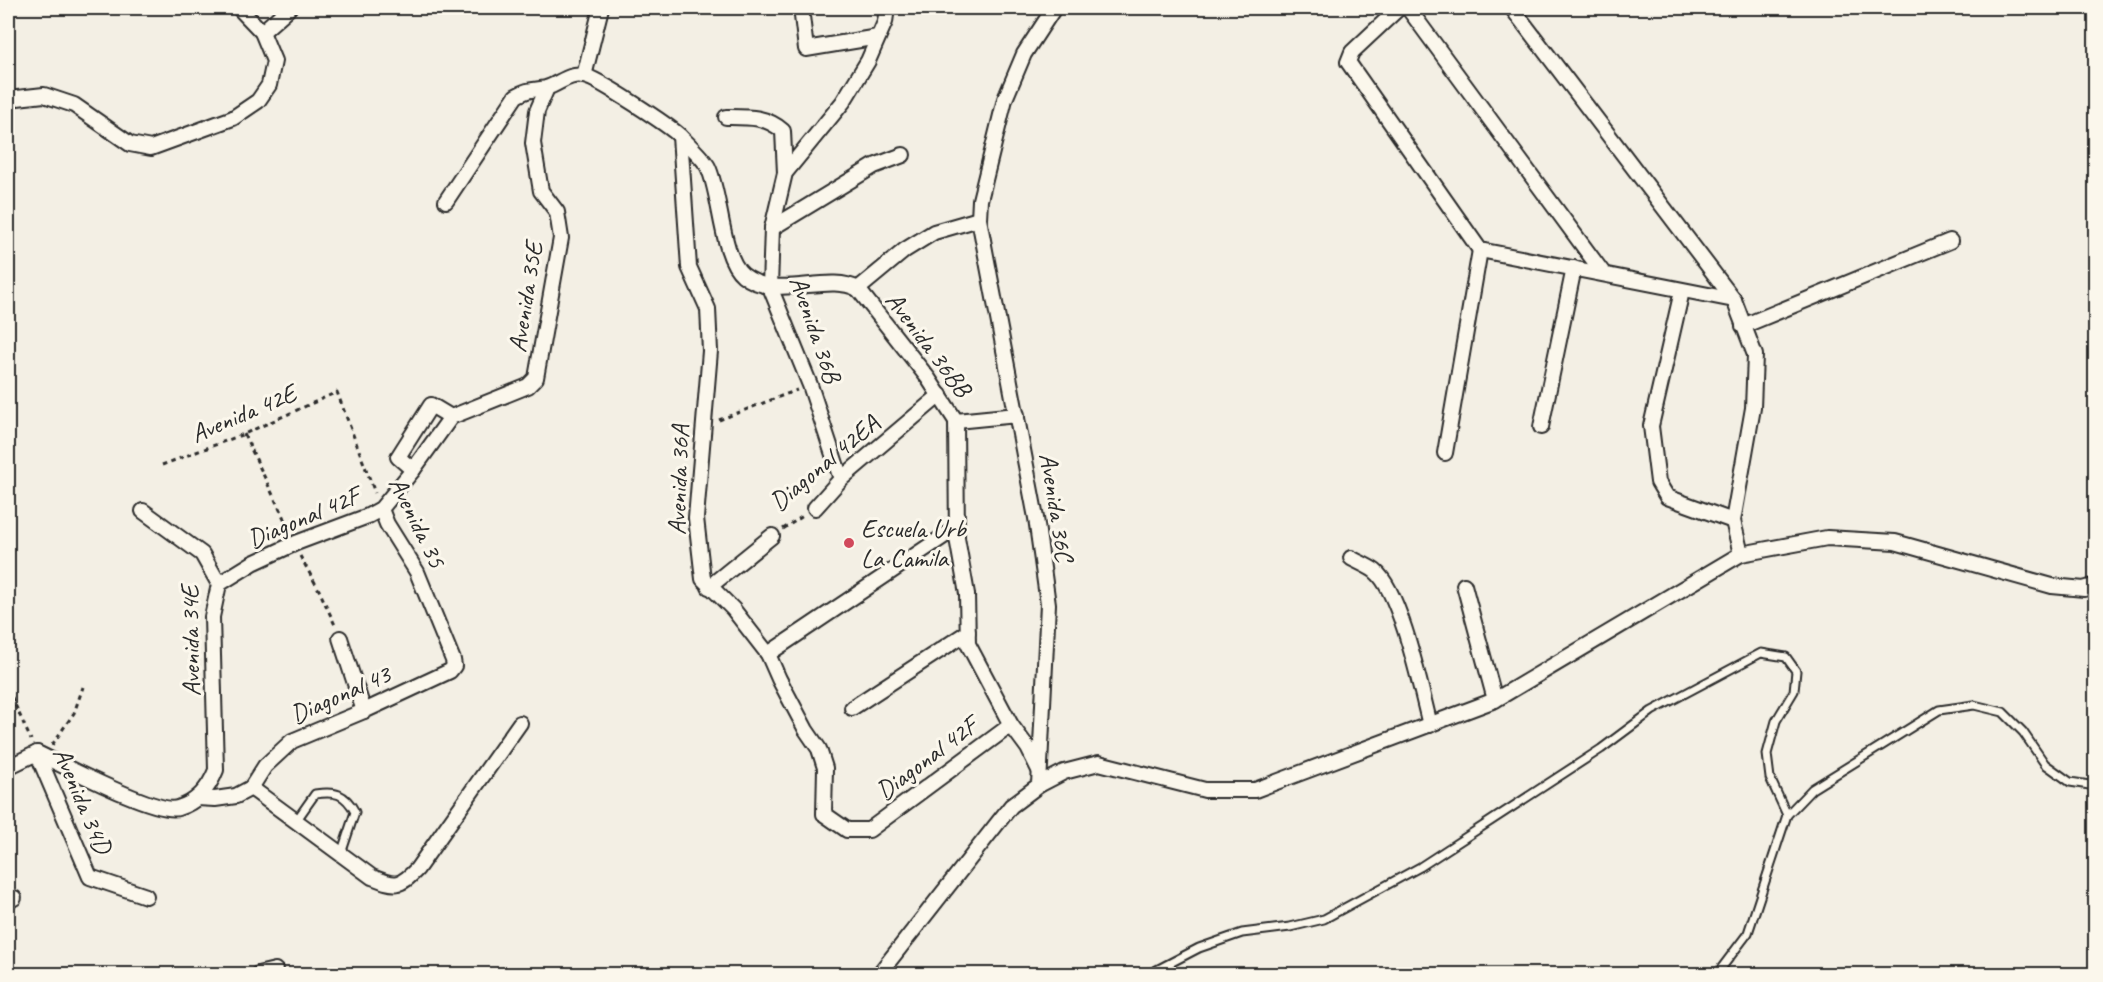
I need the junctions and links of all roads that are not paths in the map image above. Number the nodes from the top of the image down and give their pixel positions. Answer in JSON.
{"nodes":[{"id":1,"x":239,"y":8,"type":"edge"},
{"id":2,"x":289,"y":8,"type":"edge"},
{"id":3,"x":601,"y":8,"type":"edge"},
{"id":4,"x":801,"y":8,"type":"edge"},
{"id":5,"x":887,"y":8,"type":"edge"},
{"id":6,"x":1054,"y":8,"type":"edge"},
{"id":7,"x":1399,"y":8,"type":"edge"},
{"id":8,"x":1408,"y":8,"type":"edge"},
{"id":9,"x":1512,"y":8,"type":"edge"},
{"id":10,"x":262,"y":32,"type":"junction"},
{"id":11,"x":878,"y":37,"type":"junction"},
{"id":12,"x":584,"y":76,"type":"junction"},
{"id":13,"x":546,"y":87,"type":"junction"},
{"id":14,"x":8,"y":99,"type":"edge"},
{"id":15,"x":726,"y":117,"type":"dead end"},
{"id":16,"x":680,"y":136,"type":"junction"},
{"id":17,"x":903,"y":155,"type":"dead end"},
{"id":18,"x":785,"y":173,"type":"junction"},
{"id":19,"x":446,"y":201,"type":"dead end"},
{"id":20,"x":979,"y":219,"type":"junction"},
{"id":21,"x":772,"y":228,"type":"junction"},
{"id":22,"x":1950,"y":242,"type":"dead end"},
{"id":23,"x":1480,"y":250,"type":"junction"},
{"id":24,"x":1574,"y":268,"type":"junction"},
{"id":25,"x":1602,"y":273,"type":"junction"},
{"id":26,"x":770,"y":287,"type":"junction"},
{"id":27,"x":858,"y":289,"type":"junction"},
{"id":28,"x":1682,"y":291,"type":"junction"},
{"id":29,"x":1734,"y":300,"type":"junction"},
{"id":30,"x":1743,"y":326,"type":"junction"},
{"id":31,"x":940,"y":395,"type":"junction"},
{"id":32,"x":1017,"y":415,"type":"junction"},
{"id":33,"x":451,"y":417,"type":"junction"},
{"id":34,"x":956,"y":421,"type":"junction"},
{"id":35,"x":1541,"y":427,"type":"dead end"},
{"id":36,"x":1445,"y":453,"type":"dead end"},
{"id":37,"x":413,"y":470,"type":"junction"},
{"id":38,"x":841,"y":478,"type":"junction"},
{"id":39,"x":815,"y":508,"type":"road end"},
{"id":40,"x":381,"y":509,"type":"junction"},
{"id":41,"x":142,"y":511,"type":"dead end"},
{"id":42,"x":1733,"y":521,"type":"junction"},
{"id":43,"x":956,"y":528,"type":"junction"},
{"id":44,"x":772,"y":536,"type":"road end"},
{"id":45,"x":1741,"y":554,"type":"junction"},
{"id":46,"x":1351,"y":558,"type":"dead end"},
{"id":47,"x":219,"y":584,"type":"junction"},
{"id":48,"x":1464,"y":585,"type":"dead end"},
{"id":49,"x":2096,"y":585,"type":"edge"},
{"id":50,"x":709,"y":587,"type":"junction"},
{"id":51,"x":968,"y":632,"type":"junction"},
{"id":52,"x":340,"y":638,"type":"dead end"},
{"id":53,"x":768,"y":654,"type":"junction"},
{"id":54,"x":450,"y":671,"type":"joint"},
{"id":55,"x":1495,"y":700,"type":"junction"},
{"id":56,"x":852,"y":708,"type":"dead end"},
{"id":57,"x":364,"y":711,"type":"junction"},
{"id":58,"x":519,"y":723,"type":"dead end"},
{"id":59,"x":1011,"y":724,"type":"junction"},
{"id":60,"x":1430,"y":725,"type":"junction"},
{"id":61,"x":41,"y":754,"type":"junction"},
{"id":62,"x":8,"y":767,"type":"edge"},
{"id":63,"x":1039,"y":770,"type":"junction"},
{"id":64,"x":1039,"y":785,"type":"junction"},
{"id":65,"x":2096,"y":786,"type":"edge"},
{"id":66,"x":251,"y":788,"type":"junction"},
{"id":67,"x":197,"y":798,"type":"junction"},
{"id":68,"x":1787,"y":816,"type":"junction"},
{"id":69,"x":297,"y":821,"type":"junction"},
{"id":70,"x":341,"y":854,"type":"junction"},
{"id":71,"x":146,"y":896,"type":"dead end"},
{"id":72,"x":275,"y":970,"type":"dead end"},
{"id":73,"x":258,"y":975,"type":"edge"},
{"id":74,"x":879,"y":975,"type":"edge"},
{"id":75,"x":1149,"y":975,"type":"edge"},
{"id":76,"x":1718,"y":975,"type":"edge"}],
"edges":[{"from":1,"to":10,"type":"street"},
{"from":2,"to":10,"type":"street"},
{"from":3,"to":12,"type":"street"},
{"from":4,"to":11,"type":"street"},
{"from":5,"to":11,"type":"street","name":"Avenida 36B"},
{"from":6,"to":20,"type":"street","name":"Avenida 36C"},
{"from":7,"to":23,"type":"street"},
{"from":8,"to":25,"type":"street"},
{"from":9,"to":29,"type":"street"},
{"from":10,"to":14,"type":"street"},
{"from":11,"to":18,"type":"street","name":"Avenida 36B"},
{"from":12,"to":13,"type":"street"},
{"from":12,"to":16,"type":"street"},
{"from":13,"to":19,"type":"street"},
{"from":13,"to":33,"type":"street","name":"Avenida 35E"},
{"from":15,"to":18,"type":"street"},
{"from":16,"to":26,"type":"street"},
{"from":16,"to":50,"type":"street","name":"Avenida 36A"},
{"from":17,"to":21,"type":"street"},
{"from":18,"to":21,"type":"street","name":"Avenida 36B"},
{"from":20,"to":27,"type":"street"},
{"from":20,"to":32,"type":"street","name":"Avenida 36C"},
{"from":21,"to":26,"type":"street","name":"Avenida 36B"},
{"from":22,"to":30,"type":"street"},
{"from":23,"to":24,"type":"street"},
{"from":23,"to":36,"type":"street"},
{"from":24,"to":25,"type":"street"},
{"from":24,"to":35,"type":"street"},
{"from":25,"to":28,"type":"street"},
{"from":26,"to":27,"type":"street"},
{"from":26,"to":38,"type":"street","name":"Avenida 36B"},
{"from":27,"to":31,"type":"street","name":"Avenida 36BB"},
{"from":28,"to":29,"type":"street"},
{"from":28,"to":42,"type":"street"},
{"from":29,"to":30,"type":"street"},
{"from":30,"to":42,"type":"street"},
{"from":31,"to":34,"type":"street","name":"Avenida 36BB"},
{"from":31,"to":38,"type":"street","name":"Diagonal 42EA"},
{"from":32,"to":34,"type":"street"},
{"from":32,"to":63,"type":"street","name":"Avenida 36C"},
{"from":33,"to":37,"type":"street","name":"Diagonal 42F"},
{"from":33,"to":37,"type":"street"},
{"from":34,"to":43,"type":"street","name":"Avenida 36BB"},
{"from":37,"to":40,"type":"street","name":"Diagonal 42F"},
{"from":38,"to":39,"type":"street","name":"Diagonal 42EA"},
{"from":40,"to":47,"type":"street","name":"Diagonal 42F"},
{"from":40,"to":54,"type":"street","name":"Avenida 35"},
{"from":41,"to":47,"type":"street","name":"Avenida 34E"},
{"from":42,"to":45,"type":"street"},
{"from":43,"to":51,"type":"street","name":"Avenida 36BB"},
{"from":43,"to":53,"type":"street"},
{"from":44,"to":50,"type":"street","name":"Diagonal 42EA"},
{"from":45,"to":49,"type":"street"},
{"from":45,"to":55,"type":"street"},
{"from":46,"to":60,"type":"street"},
{"from":47,"to":67,"type":"street","name":"Avenida 34E"},
{"from":48,"to":55,"type":"street"},
{"from":50,"to":53,"type":"street"},
{"from":51,"to":56,"type":"street"},
{"from":51,"to":59,"type":"street","name":"Avenida 36BB"},
{"from":52,"to":57,"type":"street"},
{"from":53,"to":59,"type":"street","name":"Diagonal 42F"},
{"from":54,"to":57,"type":"street","name":"Diagonal 43"},
{"from":55,"to":60,"type":"street"},
{"from":57,"to":66,"type":"street","name":"Diagonal 43"},
{"from":58,"to":70,"type":"street"},
{"from":59,"to":63,"type":"street","name":"Avenida 36BB"},
{"from":60,"to":64,"type":"street"},
{"from":61,"to":62,"type":"street"},
{"from":61,"to":67,"type":"street"},
{"from":61,"to":71,"type":"street","name":"Avenida 34D"},
{"from":63,"to":64,"type":"street","name":"Avenida 36C"},
{"from":64,"to":74,"type":"street"},
{"from":65,"to":68,"type":"lane"},
{"from":66,"to":67,"type":"street"},
{"from":66,"to":69,"type":"street"},
{"from":68,"to":75,"type":"lane"},
{"from":68,"to":76,"type":"lane"},
{"from":69,"to":70,"type":"street"},
{"from":69,"to":70,"type":"lane"},
{"from":72,"to":73,"type":"street"}]}
